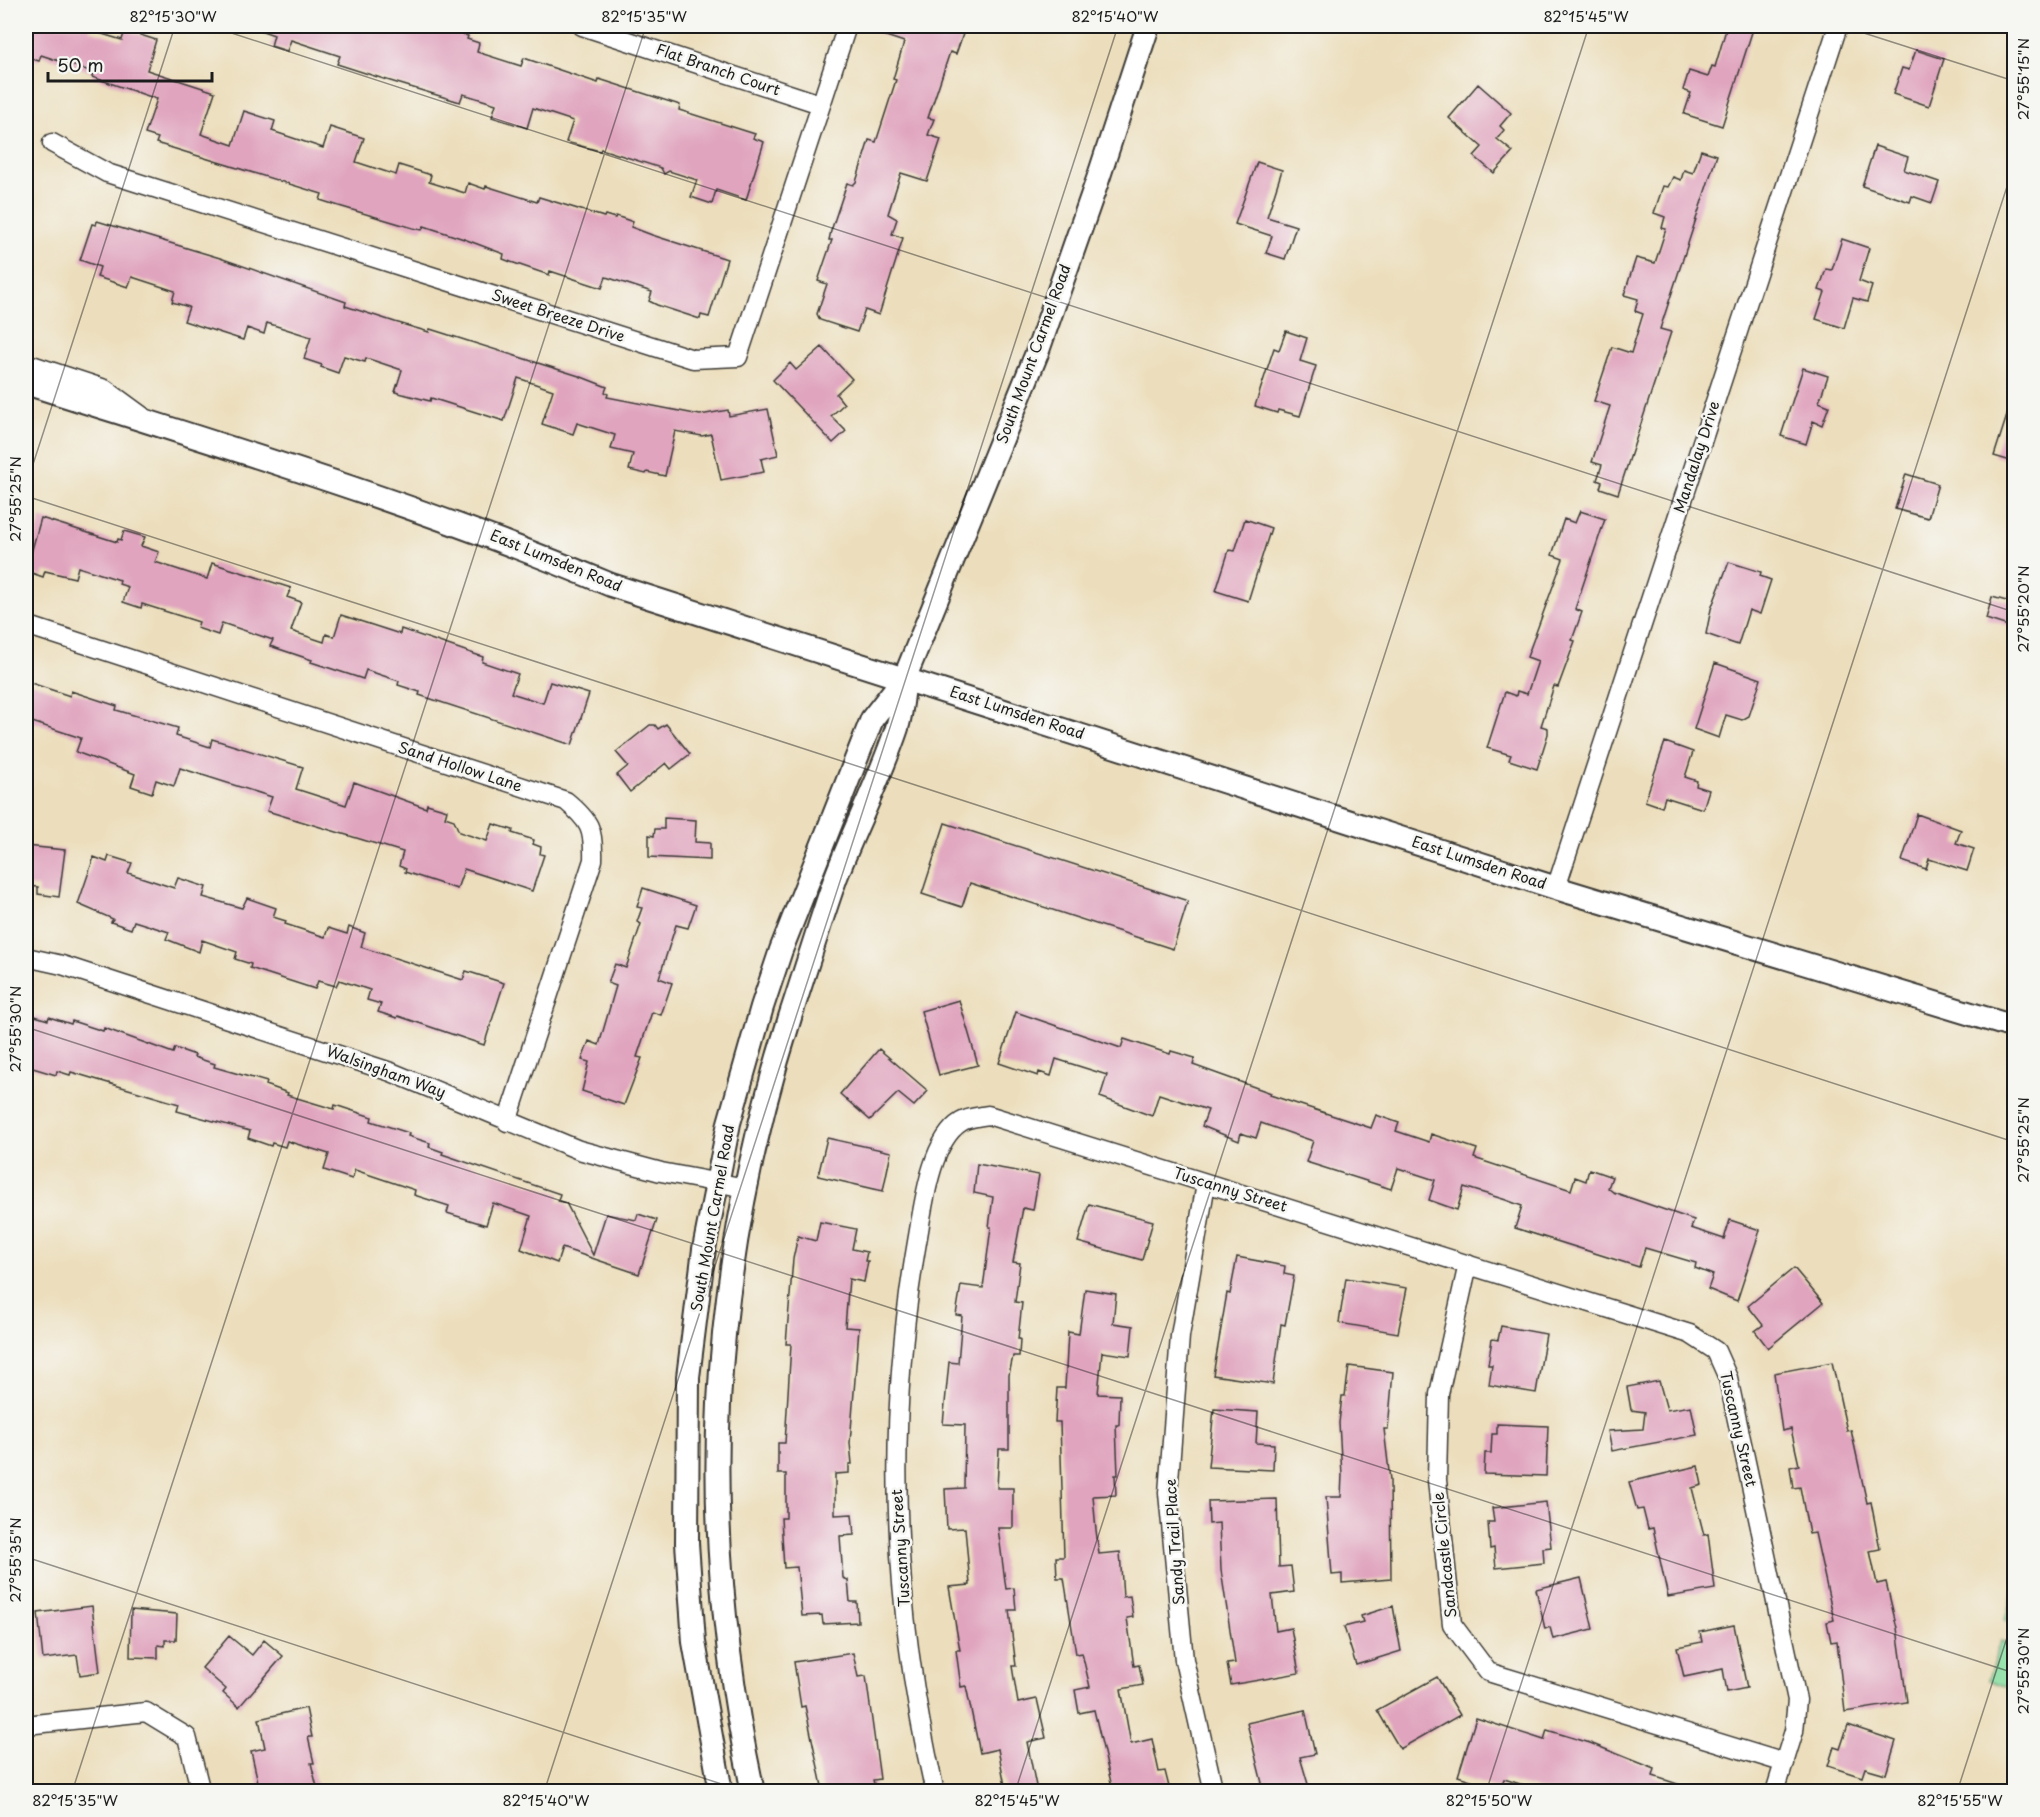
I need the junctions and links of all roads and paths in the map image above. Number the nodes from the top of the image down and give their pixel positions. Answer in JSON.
{"nodes":[{"id":1,"x":582,"y":26,"type":"edge"},
{"id":2,"x":846,"y":26,"type":"edge"},
{"id":3,"x":1148,"y":26,"type":"edge"},
{"id":4,"x":1838,"y":26,"type":"edge"},
{"id":5,"x":820,"y":104,"type":"junction"},
{"id":6,"x":52,"y":143,"type":"dead end"},
{"id":7,"x":26,"y":363,"type":"edge"},
{"id":8,"x":26,"y":383,"type":"edge"},
{"id":9,"x":150,"y":423,"type":"junction"},
{"id":10,"x":26,"y":625,"type":"edge"},
{"id":11,"x":905,"y":677,"type":"junction"},
{"id":12,"x":1556,"y":888,"type":"junction"},
{"id":13,"x":26,"y":957,"type":"edge"},
{"id":14,"x":2014,"y":1027,"type":"edge"},
{"id":15,"x":507,"y":1122,"type":"junction"},
{"id":16,"x":716,"y":1183,"type":"junction"},
{"id":17,"x":1206,"y":1183,"type":"junction"},
{"id":18,"x":746,"y":1188,"type":"junction"},
{"id":19,"x":1468,"y":1264,"type":"junction"},
{"id":20,"x":26,"y":1725,"type":"edge"},
{"id":21,"x":1785,"y":1762,"type":"junction"},
{"id":22,"x":201,"y":1791,"type":"edge"},
{"id":23,"x":721,"y":1791,"type":"edge"},
{"id":24,"x":753,"y":1791,"type":"edge"},
{"id":25,"x":935,"y":1791,"type":"edge"},
{"id":26,"x":1214,"y":1791,"type":"edge"},
{"id":27,"x":1775,"y":1791,"type":"edge"}],
"edges":[{"from":1,"to":5,"type":"street","name":"Flat Branch Court"},
{"from":2,"to":5,"type":"street","name":"Sweet Breeze Drive"},
{"from":3,"to":11,"type":"street","name":"South Mount Carmel Road"},
{"from":4,"to":12,"type":"street","name":"Mandalay Drive"},
{"from":5,"to":6,"type":"street","name":"Sweet Breeze Drive"},
{"from":7,"to":9,"type":"street"},
{"from":8,"to":9,"type":"street","name":"East Lumsden Road"},
{"from":9,"to":11,"type":"street","name":"East Lumsden Road"},
{"from":10,"to":15,"type":"street","name":"Sand Hollow Lane"},
{"from":11,"to":12,"type":"street","name":"East Lumsden Road"},
{"from":11,"to":16,"type":"street","name":"South Mount Carmel Road"},
{"from":11,"to":18,"type":"street","name":"South Mount Carmel Road"},
{"from":12,"to":14,"type":"street","name":"East Lumsden Road"},
{"from":13,"to":15,"type":"street","name":"Walsingham Way"},
{"from":15,"to":16,"type":"street","name":"Walsingham Way"},
{"from":16,"to":18,"type":"street","name":"Walsingham Way"},
{"from":16,"to":23,"type":"street","name":"South Mount Carmel Road"},
{"from":17,"to":19,"type":"street","name":"Tuscanny Street"},
{"from":17,"to":25,"type":"street","name":"Tuscanny Street"},
{"from":17,"to":26,"type":"street","name":"Sandy Trail Place"},
{"from":18,"to":24,"type":"street","name":"South Mount Carmel Road"},
{"from":19,"to":21,"type":"street","name":"Tuscanny Street"},
{"from":19,"to":21,"type":"street","name":"Sandcastle Circle"},
{"from":20,"to":22,"type":"street"},
{"from":21,"to":27,"type":"street","name":"Tuscanny Street"}]}
